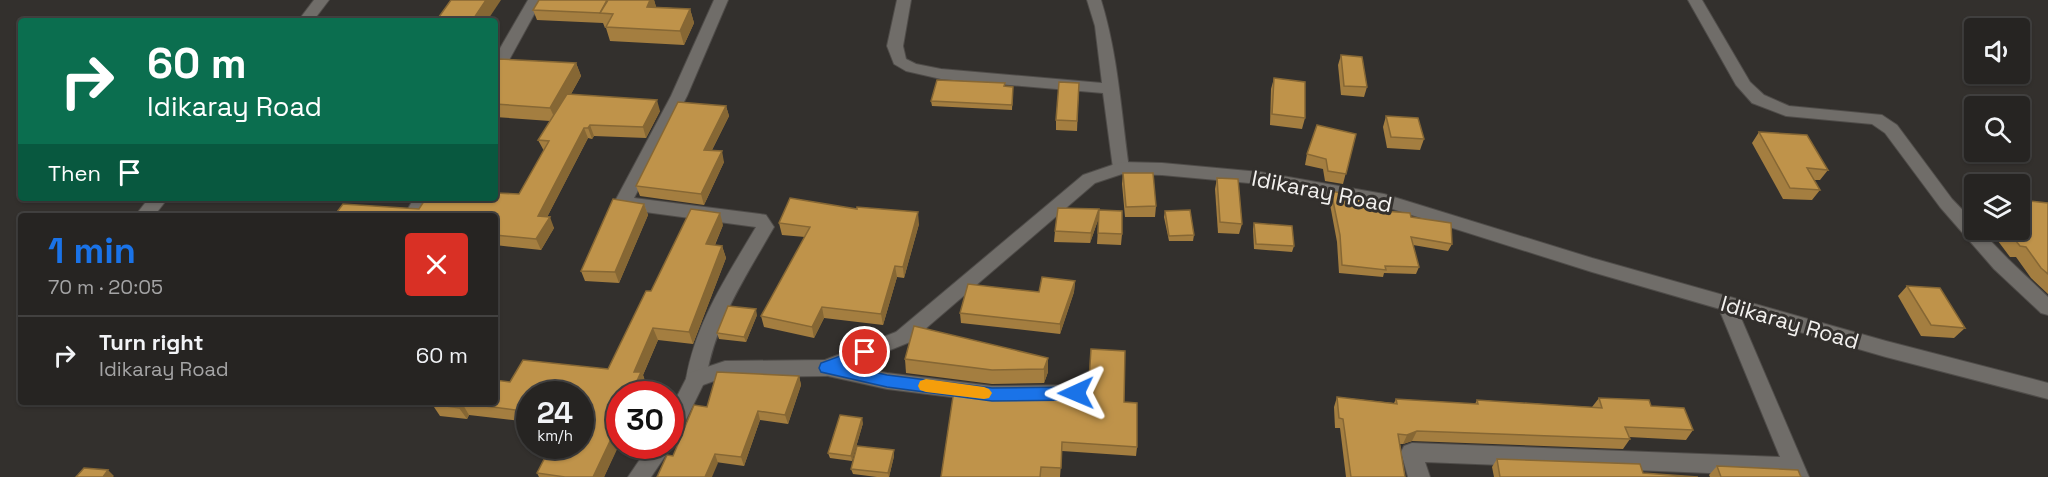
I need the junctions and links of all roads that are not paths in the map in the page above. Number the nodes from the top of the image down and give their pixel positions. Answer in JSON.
{"nodes":[{"id":1,"x":322,"y":0,"type":"edge"},
{"id":2,"x":535,"y":0,"type":"edge"},
{"id":3,"x":721,"y":0,"type":"edge"},
{"id":4,"x":904,"y":0,"type":"edge"},
{"id":5,"x":1094,"y":0,"type":"edge"},
{"id":6,"x":1695,"y":0,"type":"edge"},
{"id":7,"x":307,"y":18,"type":"edge"},
{"id":8,"x":498,"y":66,"type":"edge"},
{"id":9,"x":1112,"y":89,"type":"junction"},
{"id":10,"x":1121,"y":168,"type":"junction"},
{"id":11,"x":156,"y":201,"type":"edge"},
{"id":12,"x":146,"y":213,"type":"edge"},
{"id":13,"x":1726,"y":304,"type":"junction"},
{"id":14,"x":2048,"y":308,"type":"edge"},
{"id":15,"x":826,"y":368,"type":"junction"},
{"id":16,"x":696,"y":379,"type":"junction"},
{"id":17,"x":2048,"y":391,"type":"edge"},
{"id":18,"x":1076,"y":393,"type":"edge"},
{"id":19,"x":684,"y":403,"type":"edge"},
{"id":20,"x":652,"y":459,"type":"edge"},
{"id":21,"x":1798,"y":472,"type":"edge"},
{"id":22,"x":639,"y":477,"type":"edge"},
{"id":23,"x":1419,"y":477,"type":"edge"}],
"edges":[{"from":1,"to":7,"type":"street"},
{"from":2,"to":8,"type":"street"},
{"from":3,"to":16,"type":"street"},
{"from":4,"to":9,"type":"street"},
{"from":5,"to":9,"type":"street"},
{"from":6,"to":14,"type":"street"},
{"from":9,"to":10,"type":"street"},
{"from":10,"to":13,"type":"street","name":"Idikaray Road"},
{"from":10,"to":15,"type":"street","name":"Idikaray Road"},
{"from":11,"to":12,"type":"street"},
{"from":13,"to":17,"type":"street","name":"Idikaray Road"},
{"from":13,"to":21,"type":"street"},
{"from":15,"to":16,"type":"street","name":"Idikaray Road"},
{"from":15,"to":18,"type":"street"},
{"from":16,"to":19,"type":"street"},
{"from":20,"to":22,"type":"street"},
{"from":21,"to":23,"type":"street"}]}
